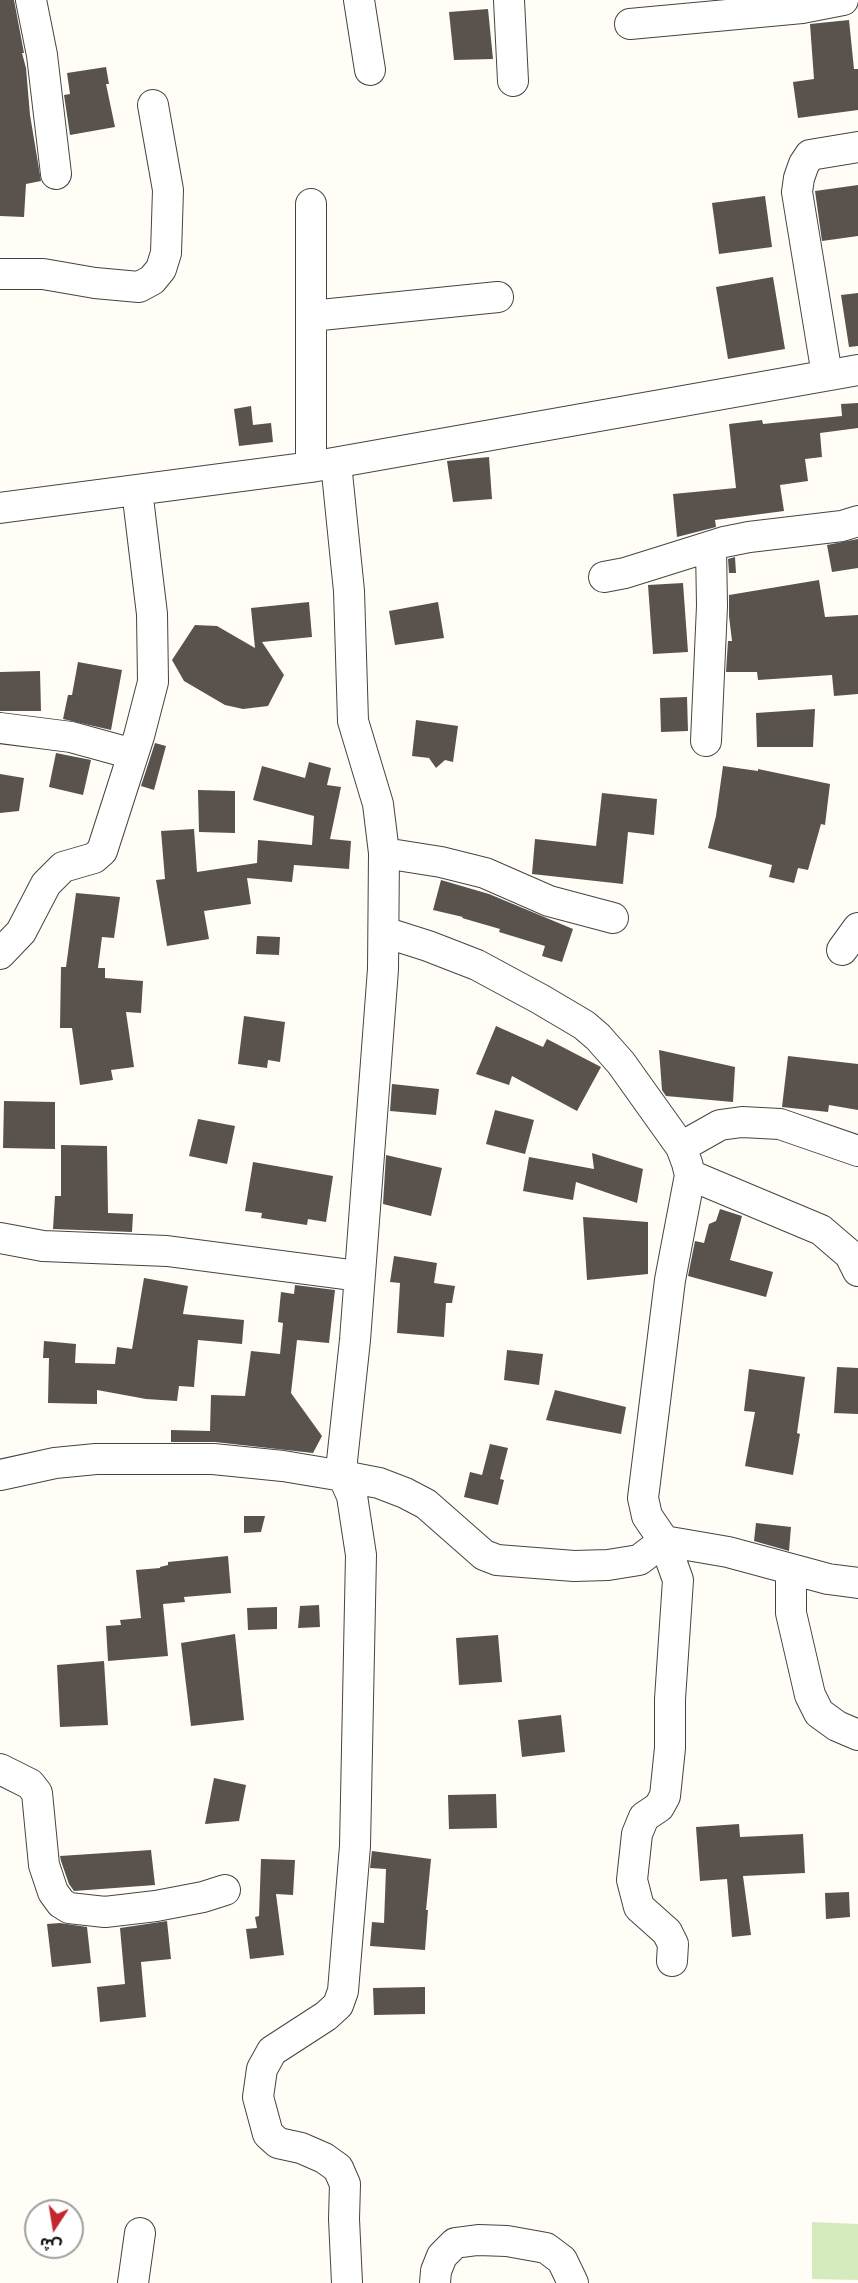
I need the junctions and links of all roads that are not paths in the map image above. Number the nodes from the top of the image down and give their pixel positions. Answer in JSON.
{"nodes":[{"id":1,"x":31,"y":0,"type":"edge"},
{"id":2,"x":359,"y":0,"type":"edge"},
{"id":3,"x":509,"y":0,"type":"edge"},
{"id":4,"x":843,"y":0,"type":"edge"},
{"id":5,"x":630,"y":24,"type":"dead end"},
{"id":6,"x":370,"y":70,"type":"dead end"},
{"id":7,"x":513,"y":81,"type":"dead end"},
{"id":8,"x":153,"y":105,"type":"dead end"},
{"id":9,"x":858,"y":147,"type":"edge"},
{"id":10,"x":56,"y":174,"type":"dead end"},
{"id":11,"x":311,"y":204,"type":"dead end"},
{"id":12,"x":0,"y":274,"type":"edge"},
{"id":13,"x":498,"y":297,"type":"dead end"},
{"id":14,"x":311,"y":316,"type":"junction"},
{"id":15,"x":858,"y":370,"type":"edge"},
{"id":16,"x":827,"y":375,"type":"junction"},
{"id":17,"x":323,"y":465,"type":"junction"},
{"id":18,"x":137,"y":490,"type":"junction"},
{"id":19,"x":0,"y":508,"type":"edge"},
{"id":20,"x":858,"y":521,"type":"edge"},
{"id":21,"x":711,"y":547,"type":"junction"},
{"id":22,"x":604,"y":577,"type":"dead end"},
{"id":23,"x":0,"y":728,"type":"edge"},
{"id":24,"x":706,"y":741,"type":"dead end"},
{"id":25,"x":133,"y":754,"type":"junction"},
{"id":26,"x":384,"y":853,"type":"junction"},
{"id":27,"x":613,"y":918,"type":"dead end"},
{"id":28,"x":384,"y":932,"type":"junction"},
{"id":29,"x":0,"y":954,"type":"edge"},
{"id":30,"x":858,"y":1151,"type":"edge"},
{"id":31,"x":685,"y":1162,"type":"junction"},
{"id":32,"x":0,"y":1238,"type":"edge"},
{"id":33,"x":858,"y":1270,"type":"edge"},
{"id":34,"x":359,"y":1276,"type":"junction"},
{"id":35,"x":0,"y":1475,"type":"edge"},
{"id":36,"x":343,"y":1476,"type":"junction"},
{"id":37,"x":664,"y":1541,"type":"junction"},
{"id":38,"x":791,"y":1571,"type":"junction"},
{"id":39,"x":858,"y":1583,"type":"edge"},
{"id":40,"x":858,"y":1735,"type":"edge"},
{"id":41,"x":0,"y":1769,"type":"edge"},
{"id":42,"x":225,"y":1890,"type":"dead end"},
{"id":43,"x":672,"y":1961,"type":"dead end"},
{"id":44,"x":140,"y":2233,"type":"dead end"},
{"id":45,"x":133,"y":2283,"type":"edge"},
{"id":46,"x":346,"y":2283,"type":"edge"},
{"id":47,"x":435,"y":2283,"type":"edge"},
{"id":48,"x":573,"y":2283,"type":"edge"}],
"edges":[{"from":1,"to":10,"type":"street"},
{"from":2,"to":6,"type":"street"},
{"from":3,"to":7,"type":"street"},
{"from":4,"to":5,"type":"street"},
{"from":8,"to":12,"type":"street"},
{"from":9,"to":16,"type":"street"},
{"from":11,"to":14,"type":"street"},
{"from":13,"to":14,"type":"street"},
{"from":14,"to":17,"type":"street"},
{"from":15,"to":16,"type":"street"},
{"from":16,"to":17,"type":"street"},
{"from":17,"to":18,"type":"street"},
{"from":17,"to":26,"type":"street"},
{"from":18,"to":19,"type":"street"},
{"from":18,"to":25,"type":"street"},
{"from":20,"to":21,"type":"street"},
{"from":21,"to":22,"type":"street"},
{"from":21,"to":24,"type":"street"},
{"from":23,"to":25,"type":"street"},
{"from":25,"to":29,"type":"street"},
{"from":26,"to":27,"type":"street"},
{"from":26,"to":28,"type":"street"},
{"from":28,"to":31,"type":"street"},
{"from":28,"to":34,"type":"street"},
{"from":30,"to":31,"type":"street"},
{"from":31,"to":33,"type":"street"},
{"from":31,"to":37,"type":"street"},
{"from":32,"to":34,"type":"street"},
{"from":34,"to":36,"type":"street"},
{"from":35,"to":36,"type":"street"},
{"from":36,"to":37,"type":"street"},
{"from":36,"to":46,"type":"street"},
{"from":37,"to":38,"type":"street"},
{"from":37,"to":43,"type":"street"},
{"from":38,"to":39,"type":"street"},
{"from":38,"to":40,"type":"street"},
{"from":41,"to":42,"type":"street"},
{"from":44,"to":45,"type":"street"},
{"from":47,"to":48,"type":"street"}]}
